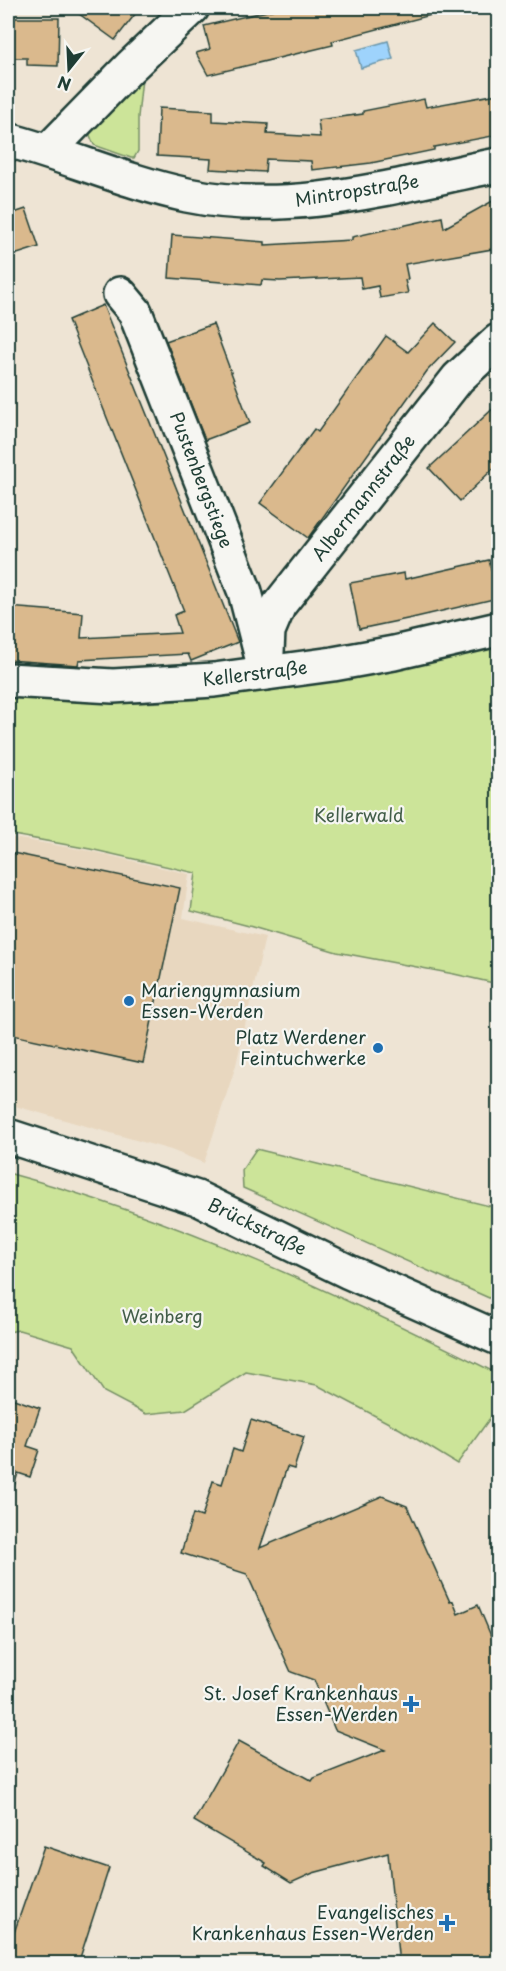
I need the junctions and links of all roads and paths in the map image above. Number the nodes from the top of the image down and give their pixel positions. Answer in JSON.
{"nodes":[{"id":1,"x":192,"y":8,"type":"edge"},
{"id":2,"x":8,"y":140,"type":"edge"},
{"id":3,"x":48,"y":152,"type":"junction"},
{"id":4,"x":498,"y":165,"type":"edge"},
{"id":5,"x":120,"y":294,"type":"dead end"},
{"id":6,"x":498,"y":341,"type":"edge"},
{"id":7,"x":498,"y":629,"type":"edge"},
{"id":8,"x":266,"y":673,"type":"junction"},
{"id":9,"x":8,"y":680,"type":"edge"},
{"id":10,"x":8,"y":1136,"type":"edge"},
{"id":11,"x":498,"y":1338,"type":"edge"}],
"edges":[{"from":1,"to":3,"type":"street"},
{"from":2,"to":3,"type":"street","name":"Mintropstraße"},
{"from":3,"to":4,"type":"street","name":"Mintropstraße"},
{"from":5,"to":8,"type":"street","name":"Pustenbergstiege"},
{"from":6,"to":8,"type":"street","name":"Albermannstraße"},
{"from":7,"to":8,"type":"street","name":"Kellerstraße"},
{"from":8,"to":9,"type":"street","name":"Kellerstraße"},
{"from":10,"to":11,"type":"street","name":"Brückstraße"}]}
